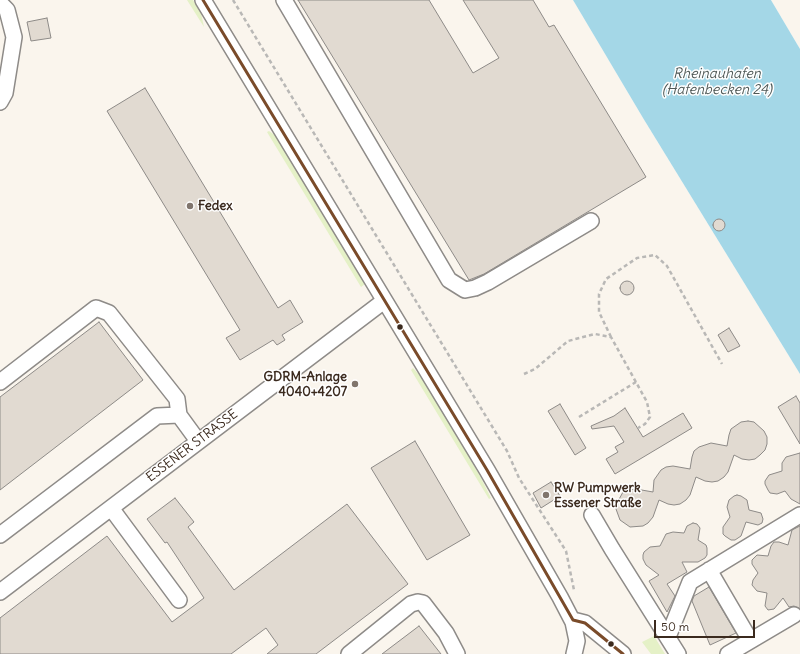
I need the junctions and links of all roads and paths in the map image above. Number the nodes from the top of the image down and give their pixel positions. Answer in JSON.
{"nodes":[{"id":1,"x":203,"y":0,"type":"edge"},
{"id":2,"x":233,"y":0,"type":"edge"},
{"id":3,"x":284,"y":0,"type":"edge"},
{"id":4,"x":0,"y":3,"type":"edge"},
{"id":5,"x":0,"y":102,"type":"edge"},
{"id":6,"x":591,"y":221,"type":"dead end"},
{"id":7,"x":384,"y":301,"type":"junction"},
{"id":8,"x":611,"y":337,"type":"junction"},
{"id":9,"x":722,"y":364,"type":"dead end"},
{"id":10,"x":524,"y":374,"type":"dead end"},
{"id":11,"x":0,"y":382,"type":"edge"},
{"id":12,"x":636,"y":382,"type":"junction"},
{"id":13,"x":179,"y":415,"type":"junction"},
{"id":14,"x":579,"y":417,"type":"dead end"},
{"id":15,"x":638,"y":428,"type":"dead end"},
{"id":16,"x":198,"y":442,"type":"junction"},
{"id":17,"x":111,"y":508,"type":"junction"},
{"id":18,"x":592,"y":515,"type":"dead end"},
{"id":19,"x":800,"y":516,"type":"edge"},
{"id":20,"x":0,"y":535,"type":"edge"},
{"id":21,"x":709,"y":570,"type":"junction"},
{"id":22,"x":0,"y":592,"type":"edge"},
{"id":23,"x":560,"y":598,"type":"junction"},
{"id":24,"x":179,"y":600,"type":"dead end"},
{"id":25,"x":794,"y":615,"type":"dead end"},
{"id":26,"x":573,"y":621,"type":"junction"},
{"id":27,"x":668,"y":636,"type":"junction"},
{"id":28,"x":750,"y":640,"type":"junction"},
{"id":29,"x":578,"y":652,"type":"edge"},
{"id":30,"x":349,"y":654,"type":"edge"},
{"id":31,"x":457,"y":654,"type":"edge"},
{"id":32,"x":623,"y":654,"type":"edge"},
{"id":33,"x":678,"y":654,"type":"edge"},
{"id":34,"x":728,"y":654,"type":"edge"}],
"edges":[{"from":1,"to":7,"type":"street"},
{"from":2,"to":23,"type":"path"},
{"from":3,"to":6,"type":"street"},
{"from":4,"to":5,"type":"street"},
{"from":7,"to":16,"type":"street","name":"ESSENER STRASSE"},
{"from":7,"to":23,"type":"street"},
{"from":8,"to":9,"type":"path"},
{"from":8,"to":10,"type":"path"},
{"from":8,"to":12,"type":"path"},
{"from":11,"to":13,"type":"street"},
{"from":12,"to":14,"type":"path"},
{"from":12,"to":15,"type":"path"},
{"from":13,"to":16,"type":"street"},
{"from":13,"to":20,"type":"street"},
{"from":16,"to":17,"type":"street","name":"ESSENER STRASSE"},
{"from":17,"to":22,"type":"street","name":"ESSENER STRASSE"},
{"from":17,"to":24,"type":"street"},
{"from":18,"to":27,"type":"street"},
{"from":19,"to":21,"type":"street"},
{"from":21,"to":27,"type":"street"},
{"from":21,"to":28,"type":"street"},
{"from":23,"to":26,"type":"street"},
{"from":25,"to":28,"type":"street"},
{"from":26,"to":29,"type":"street"},
{"from":26,"to":32,"type":"street"},
{"from":27,"to":33,"type":"street"},
{"from":28,"to":34,"type":"street"},
{"from":30,"to":31,"type":"street"}]}
